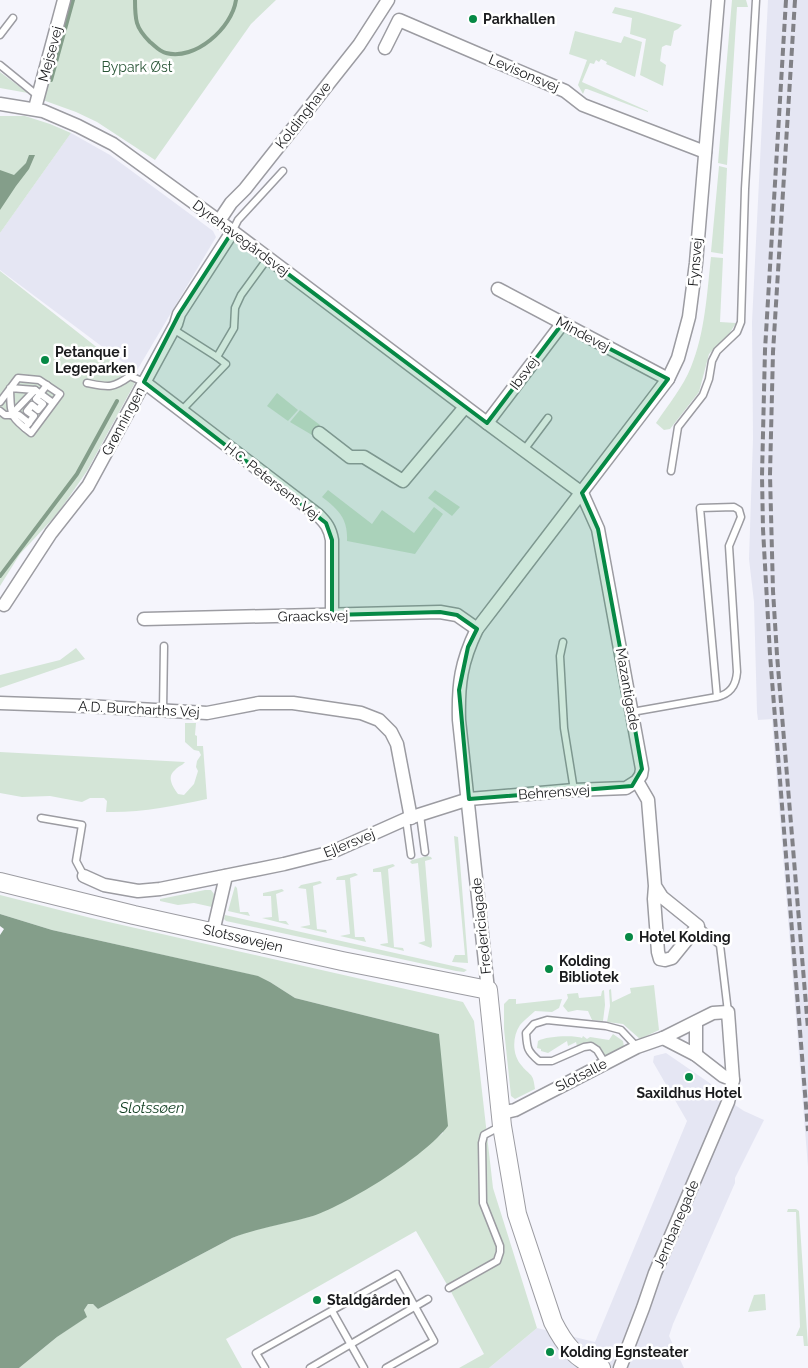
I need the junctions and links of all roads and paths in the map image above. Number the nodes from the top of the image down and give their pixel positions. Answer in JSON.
{"nodes":[{"id":1,"x":64,"y":0,"type":"edge"},
{"id":2,"x":718,"y":0,"type":"edge"},
{"id":3,"x":756,"y":0,"type":"edge"},
{"id":4,"x":382,"y":2,"type":"edge"},
{"id":5,"x":13,"y":18,"type":"dead end"},
{"id":6,"x":0,"y":35,"type":"edge"},
{"id":7,"x":385,"y":48,"type":"dead end"},
{"id":8,"x":0,"y":64,"type":"edge"},
{"id":9,"x":36,"y":102,"type":"junction"},
{"id":10,"x":0,"y":104,"type":"edge"},
{"id":11,"x":705,"y":152,"type":"junction"},
{"id":12,"x":283,"y":171,"type":"dead end"},
{"id":13,"x":219,"y":221,"type":"junction"},
{"id":14,"x":232,"y":232,"type":"junction"},
{"id":15,"x":268,"y":258,"type":"junction"},
{"id":16,"x":498,"y":289,"type":"dead end"},
{"id":17,"x":562,"y":324,"type":"junction"},
{"id":18,"x":173,"y":329,"type":"junction"},
{"id":19,"x":217,"y":356,"type":"junction"},
{"id":20,"x":668,"y":379,"type":"junction"},
{"id":21,"x":144,"y":382,"type":"junction"},
{"id":22,"x":87,"y":383,"type":"dead end"},
{"id":23,"x":47,"y":385,"type":"junction"},
{"id":24,"x":10,"y":388,"type":"junction"},
{"id":25,"x":38,"y":392,"type":"junction"},
{"id":26,"x":0,"y":402,"type":"edge"},
{"id":27,"x":53,"y":403,"type":"junction"},
{"id":28,"x":465,"y":407,"type":"junction"},
{"id":29,"x":182,"y":410,"type":"junction"},
{"id":30,"x":0,"y":411,"type":"edge"},
{"id":31,"x":11,"y":415,"type":"junction"},
{"id":32,"x":548,"y":418,"type":"dead end"},
{"id":33,"x":486,"y":423,"type":"junction"},
{"id":34,"x":28,"y":424,"type":"junction"},
{"id":35,"x":319,"y":433,"type":"dead end"},
{"id":36,"x":524,"y":450,"type":"junction"},
{"id":37,"x":671,"y":471,"type":"dead end"},
{"id":38,"x":582,"y":493,"type":"junction"},
{"id":39,"x":4,"y":605,"type":"dead end"},
{"id":40,"x":332,"y":615,"type":"junction"},
{"id":41,"x":144,"y":619,"type":"dead end"},
{"id":42,"x":478,"y":629,"type":"junction"},
{"id":43,"x":563,"y":642,"type":"dead end"},
{"id":44,"x":164,"y":646,"type":"dead end"},
{"id":45,"x":717,"y":697,"type":"junction"},
{"id":46,"x":0,"y":703,"type":"edge"},
{"id":47,"x":163,"y":711,"type":"junction"},
{"id":48,"x":632,"y":712,"type":"junction"},
{"id":49,"x":637,"y":781,"type":"junction"},
{"id":50,"x":574,"y":790,"type":"junction"},
{"id":51,"x":469,"y":799,"type":"junction"},
{"id":52,"x":413,"y":817,"type":"junction"},
{"id":53,"x":41,"y":818,"type":"dead end"},
{"id":54,"x":426,"y":852,"type":"dead end"},
{"id":55,"x":411,"y":855,"type":"dead end"},
{"id":56,"x":84,"y":876,"type":"joint"},
{"id":57,"x":226,"y":876,"type":"junction"},
{"id":58,"x":0,"y":882,"type":"edge"},
{"id":59,"x":655,"y":886,"type":"junction"},
{"id":60,"x":698,"y":926,"type":"junction"},
{"id":61,"x":214,"y":932,"type":"junction"},
{"id":62,"x":488,"y":990,"type":"junction"},
{"id":63,"x":728,"y":1012,"type":"junction"},
{"id":64,"x":696,"y":1022,"type":"junction"},
{"id":65,"x":663,"y":1038,"type":"junction"},
{"id":66,"x":637,"y":1047,"type":"junction"},
{"id":67,"x":696,"y":1055,"type":"junction"},
{"id":68,"x":605,"y":1063,"type":"junction"},
{"id":69,"x":733,"y":1080,"type":"junction"},
{"id":70,"x":501,"y":1120,"type":"junction"},
{"id":71,"x":449,"y":1288,"type":"dead end"},
{"id":72,"x":428,"y":1299,"type":"dead end"},
{"id":73,"x":415,"y":1306,"type":"junction"},
{"id":74,"x":332,"y":1311,"type":"junction"},
{"id":75,"x":350,"y":1344,"type":"junction"},
{"id":76,"x":265,"y":1368,"type":"edge"},
{"id":77,"x":310,"y":1368,"type":"edge"},
{"id":78,"x":364,"y":1368,"type":"edge"},
{"id":79,"x":386,"y":1368,"type":"edge"},
{"id":80,"x":601,"y":1368,"type":"edge"},
{"id":81,"x":620,"y":1368,"type":"edge"}],
"edges":[{"from":1,"to":9,"type":"street","name":"Mejsevej"},
{"from":2,"to":11,"type":"street","name":"Fynsvej"},
{"from":3,"to":37,"type":"lane"},
{"from":4,"to":13,"type":"street","name":"Koldinghave"},
{"from":5,"to":6,"type":"lane"},
{"from":7,"to":11,"type":"street","name":"Levisonsvej"},
{"from":8,"to":9,"type":"lane"},
{"from":9,"to":10,"type":"street","name":"Dyrehavegårdsvej"},
{"from":9,"to":13,"type":"street","name":"Dyrehavegårdsvej"},
{"from":11,"to":20,"type":"street","name":"Fynsvej"},
{"from":12,"to":14,"type":"lane"},
{"from":13,"to":14,"type":"street","name":"Dyrehavegårdsvej"},
{"from":14,"to":15,"type":"street","name":"Dyrehavegårdsvej"},
{"from":14,"to":18,"type":"street","name":"Grønningen"},
{"from":15,"to":19,"type":"lane"},
{"from":15,"to":28,"type":"street","name":"Dyrehavegårdsvej"},
{"from":16,"to":17,"type":"street","name":"Mindevej"},
{"from":17,"to":20,"type":"street","name":"Mindevej"},
{"from":17,"to":33,"type":"street","name":"Ibsvej"},
{"from":18,"to":19,"type":"lane"},
{"from":18,"to":21,"type":"street","name":"Grønningen"},
{"from":19,"to":29,"type":"lane"},
{"from":20,"to":38,"type":"street","name":"Fynsvej"},
{"from":21,"to":22,"type":"lane"},
{"from":21,"to":29,"type":"street","name":"H.C. Petersens Vej"},
{"from":21,"to":39,"type":"street","name":"Grønningen"},
{"from":23,"to":24,"type":"lane"},
{"from":23,"to":25,"type":"lane"},
{"from":23,"to":27,"type":"lane"},
{"from":24,"to":25,"type":"lane"},
{"from":24,"to":26,"type":"lane"},
{"from":24,"to":31,"type":"lane"},
{"from":25,"to":27,"type":"lane"},
{"from":25,"to":31,"type":"lane"},
{"from":25,"to":34,"type":"lane"},
{"from":27,"to":34,"type":"lane"},
{"from":28,"to":33,"type":"street","name":"Dyrehavegårdsvej"},
{"from":28,"to":35,"type":"street"},
{"from":29,"to":40,"type":"street","name":"H.C. Petersens Vej"},
{"from":30,"to":31,"type":"lane"},
{"from":31,"to":34,"type":"lane"},
{"from":32,"to":36,"type":"lane"},
{"from":33,"to":36,"type":"street","name":"Dyrehavegårdsvej"},
{"from":36,"to":38,"type":"street","name":"Dyrehavegårdsvej"},
{"from":38,"to":42,"type":"street","name":"Fredericiagade"},
{"from":38,"to":48,"type":"street","name":"Mazantigade"},
{"from":40,"to":41,"type":"street","name":"Graacksvej"},
{"from":40,"to":42,"type":"street","name":"Graacksvej"},
{"from":42,"to":51,"type":"street","name":"Fredericiagade"},
{"from":43,"to":50,"type":"lane"},
{"from":44,"to":47,"type":"lane"},
{"from":45,"to":45,"type":"lane"},
{"from":45,"to":48,"type":"lane"},
{"from":46,"to":47,"type":"street","name":"A.D. Burcharths Vej"},
{"from":47,"to":52,"type":"street","name":"A.D. Burcharths Vej"},
{"from":48,"to":49,"type":"street","name":"Mazantigade"},
{"from":49,"to":50,"type":"street","name":"Behrensvej"},
{"from":49,"to":59,"type":"street"},
{"from":50,"to":51,"type":"street","name":"Behrensvej"},
{"from":51,"to":52,"type":"street","name":"Ejlersvej"},
{"from":51,"to":62,"type":"street","name":"Fredericiagade"},
{"from":52,"to":54,"type":"lane"},
{"from":52,"to":55,"type":"lane"},
{"from":52,"to":57,"type":"street","name":"Ejlersvej"},
{"from":53,"to":56,"type":"lane"},
{"from":56,"to":57,"type":"street","name":"Ejlersvej"},
{"from":57,"to":61,"type":"street"},
{"from":58,"to":61,"type":"main road","name":"Slotssøvejen"},
{"from":59,"to":60,"type":"street"},
{"from":59,"to":60,"type":"street"},
{"from":60,"to":63,"type":"lane"},
{"from":61,"to":62,"type":"main road","name":"Slotssøvejen"},
{"from":62,"to":70,"type":"main road","name":"Fredericiagade"},
{"from":63,"to":64,"type":"street","name":"Slotsalle"},
{"from":63,"to":69,"type":"street","name":"Jernbanegade"},
{"from":64,"to":65,"type":"street","name":"Slotsalle"},
{"from":64,"to":67,"type":"street"},
{"from":65,"to":66,"type":"street","name":"Slotsalle"},
{"from":65,"to":67,"type":"street"},
{"from":66,"to":68,"type":"street","name":"Slotsalle"},
{"from":66,"to":68,"type":"lane"},
{"from":67,"to":69,"type":"street"},
{"from":68,"to":70,"type":"street","name":"Slotsalle"},
{"from":69,"to":81,"type":"street","name":"Jernbanegade"},
{"from":70,"to":71,"type":"lane"},
{"from":70,"to":80,"type":"main road","name":"Fredericiagade"},
{"from":72,"to":73,"type":"lane"},
{"from":73,"to":74,"type":"lane"},
{"from":73,"to":75,"type":"lane"},
{"from":73,"to":79,"type":"lane"},
{"from":74,"to":75,"type":"lane"},
{"from":74,"to":76,"type":"lane"},
{"from":75,"to":77,"type":"lane"},
{"from":75,"to":78,"type":"lane"}]}
